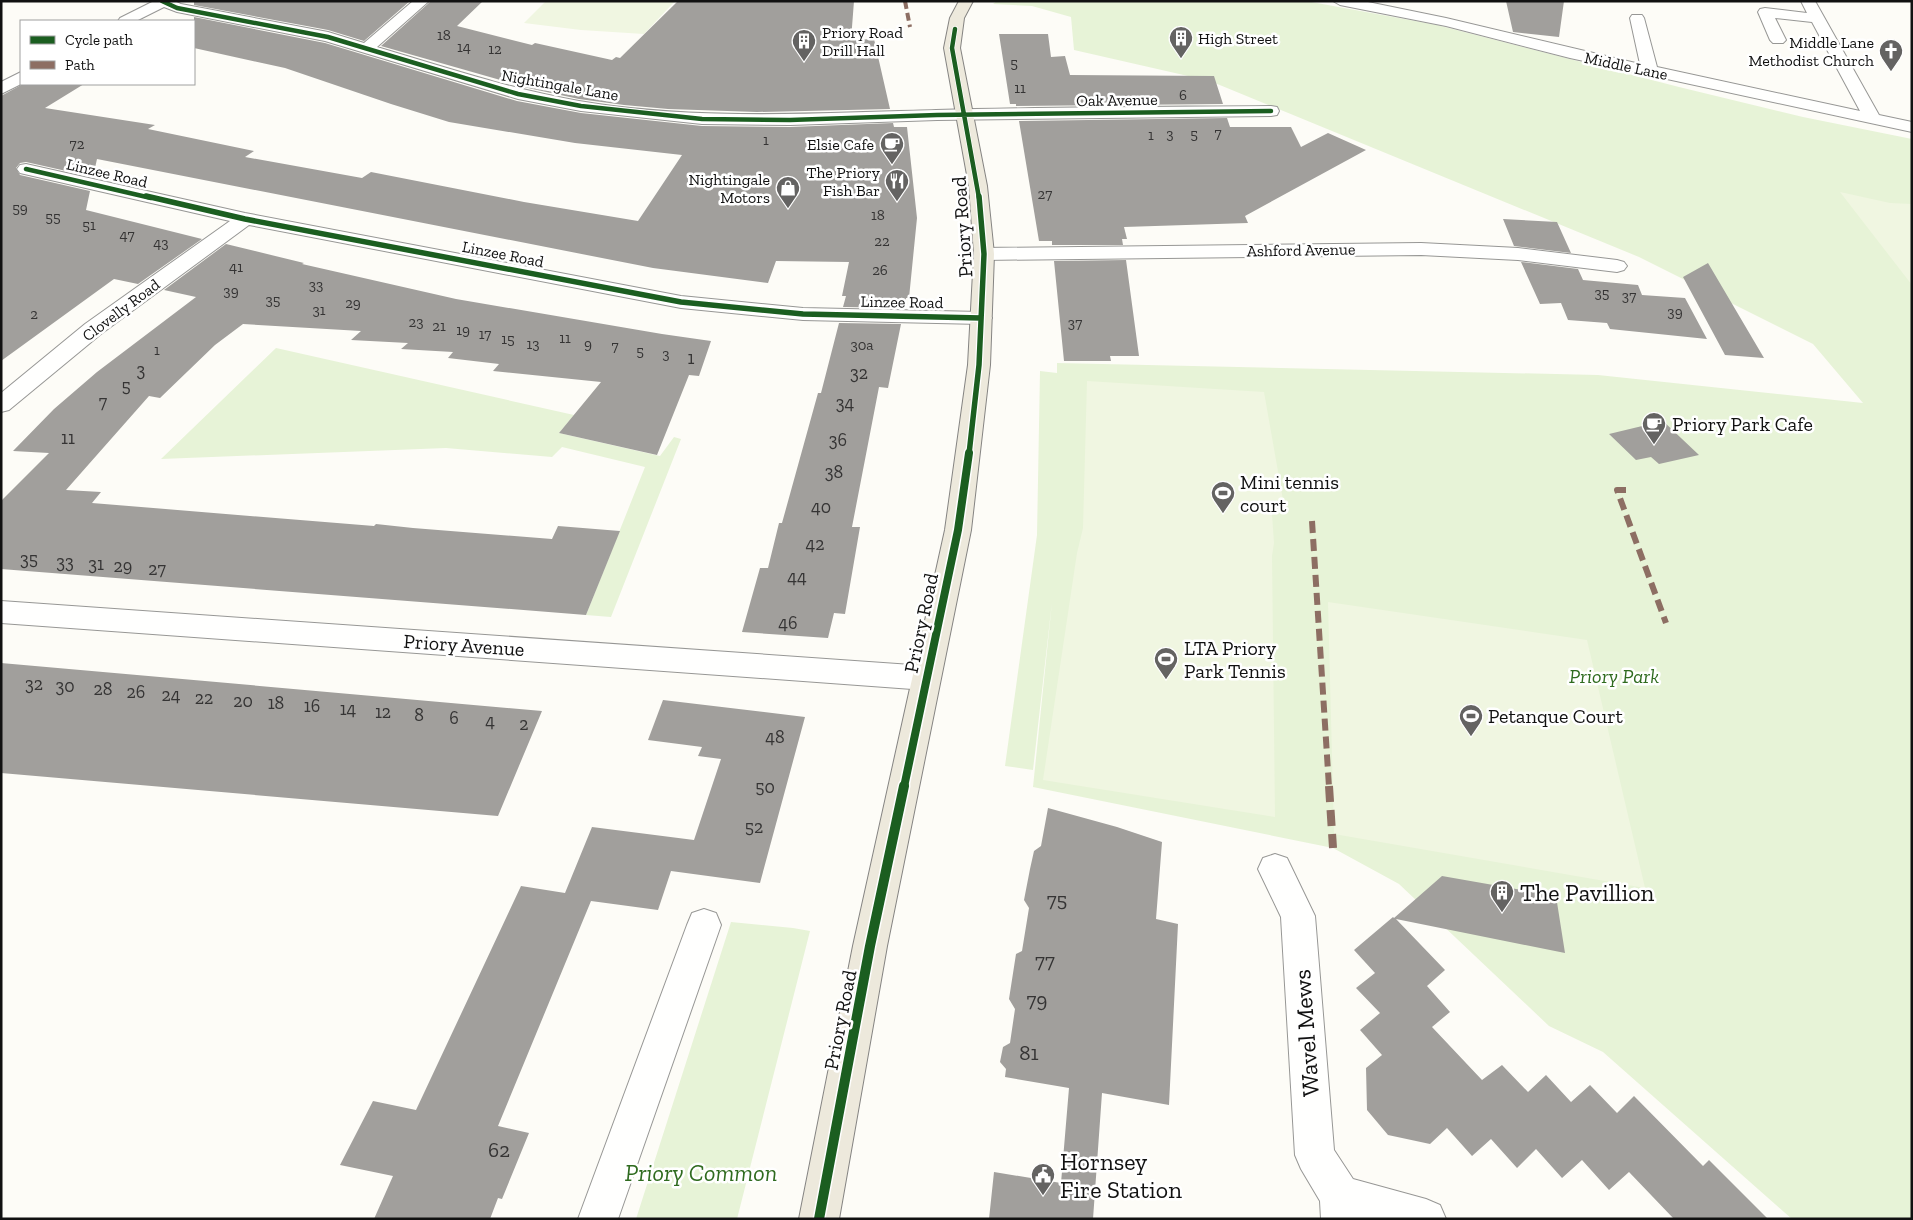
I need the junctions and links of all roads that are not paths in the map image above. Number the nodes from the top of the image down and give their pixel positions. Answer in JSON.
{"nodes":[{"id":1,"x":422,"y":1,"type":"edge"},
{"id":2,"x":966,"y":1,"type":"edge"},
{"id":3,"x":1340,"y":1,"type":"edge"},
{"id":4,"x":1808,"y":1,"type":"edge"},
{"id":5,"x":174,"y":3,"type":"edge"},
{"id":6,"x":1637,"y":18,"type":"dead end"},
{"id":7,"x":1816,"y":18,"type":"junction"},
{"id":8,"x":128,"y":20,"type":"edge"},
{"id":9,"x":1778,"y":40,"type":"dead end"},
{"id":10,"x":367,"y":48,"type":"junction"},
{"id":11,"x":1650,"y":71,"type":"junction"},
{"id":12,"x":20,"y":78,"type":"edge"},
{"id":13,"x":1,"y":89,"type":"edge"},
{"id":14,"x":1271,"y":111,"type":"dead end"},
{"id":15,"x":964,"y":115,"type":"junction"},
{"id":16,"x":1872,"y":118,"type":"junction"},
{"id":17,"x":1912,"y":127,"type":"edge"},
{"id":18,"x":26,"y":169,"type":"dead end"},
{"id":19,"x":245,"y":219,"type":"junction"},
{"id":20,"x":984,"y":254,"type":"junction"},
{"id":21,"x":1617,"y":266,"type":"dead end"},
{"id":22,"x":981,"y":318,"type":"junction"},
{"id":23,"x":1,"y":406,"type":"edge"},
{"id":24,"x":1,"y":612,"type":"edge"},
{"id":25,"x":926,"y":678,"type":"junction"},
{"id":26,"x":1274,"y":869,"type":"dead end"},
{"id":27,"x":704,"y":925,"type":"dead end"},
{"id":28,"x":1340,"y":1207,"type":"edge"},
{"id":29,"x":598,"y":1219,"type":"edge"},
{"id":30,"x":819,"y":1219,"type":"edge"},
{"id":31,"x":1426,"y":1219,"type":"edge"}],
"edges":[{"from":1,"to":10,"type":"street"},
{"from":2,"to":15,"type":"main road","name":"Priory Road"},
{"from":3,"to":11,"type":"street","name":"Middle Lane"},
{"from":4,"to":7,"type":"street"},
{"from":5,"to":8,"type":"street"},
{"from":5,"to":10,"type":"street","name":"Nightingale Lane"},
{"from":6,"to":11,"type":"street"},
{"from":7,"to":9,"type":"street"},
{"from":7,"to":16,"type":"street"},
{"from":10,"to":15,"type":"street","name":"Nightingale Lane"},
{"from":11,"to":16,"type":"street","name":"Middle Lane"},
{"from":12,"to":13,"type":"street"},
{"from":14,"to":15,"type":"street","name":"Oak Avenue"},
{"from":15,"to":20,"type":"main road","name":"Priory Road"},
{"from":16,"to":17,"type":"street","name":"Middle Lane"},
{"from":18,"to":19,"type":"street","name":"Linzee Road"},
{"from":19,"to":22,"type":"street","name":"Linzee Road"},
{"from":19,"to":23,"type":"street","name":"Clovelly Road"},
{"from":20,"to":21,"type":"street","name":"Ashford Avenue"},
{"from":20,"to":22,"type":"main road","name":"Priory Road"},
{"from":22,"to":25,"type":"main road","name":"Priory Road"},
{"from":24,"to":25,"type":"street","name":"Priory Avenue"},
{"from":25,"to":30,"type":"main road","name":"Priory Road"},
{"from":26,"to":28,"type":"street","name":"Wavel Mews"},
{"from":27,"to":29,"type":"street"},
{"from":28,"to":31,"type":"street","name":"Wavel Mews"}]}
